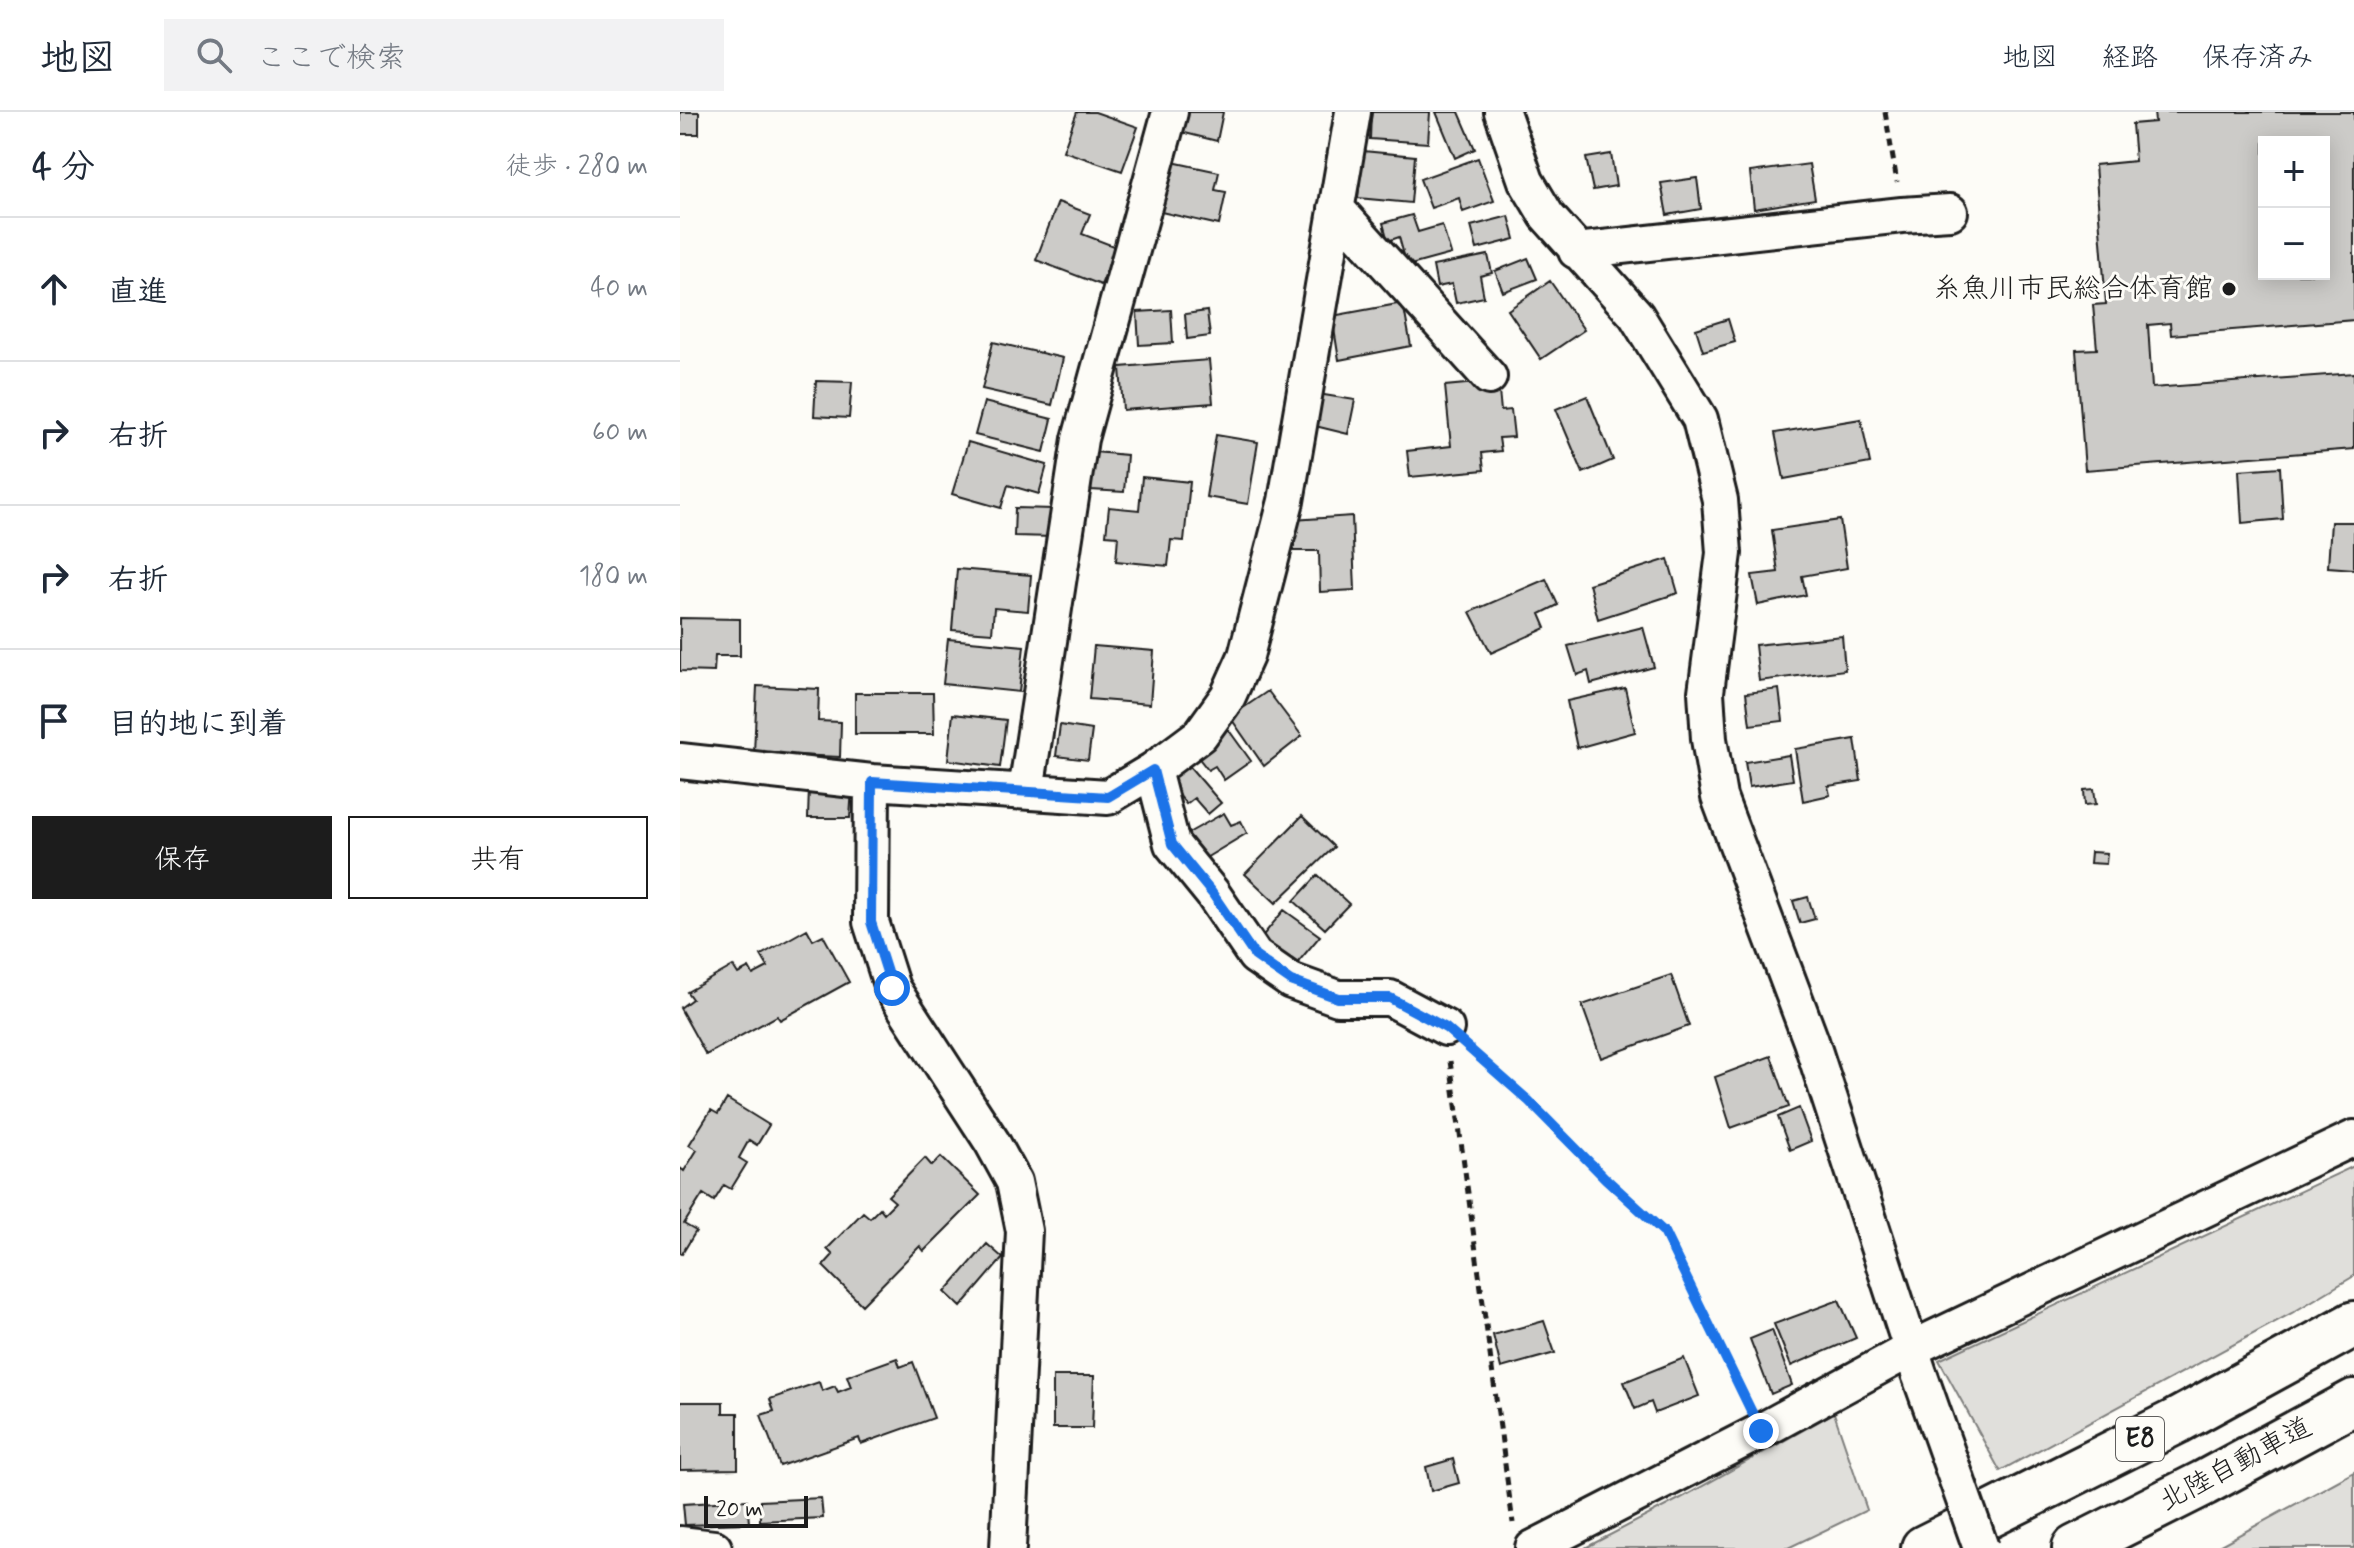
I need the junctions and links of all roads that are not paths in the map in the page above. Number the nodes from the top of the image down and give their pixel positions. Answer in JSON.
{"nodes":[{"id":1,"x":1170,"y":112,"type":"edge"},
{"id":2,"x":1353,"y":112,"type":"edge"},
{"id":3,"x":1502,"y":112,"type":"edge"},
{"id":4,"x":1336,"y":208,"type":"junction"},
{"id":5,"x":1950,"y":212,"type":"dead end"},
{"id":6,"x":1576,"y":251,"type":"junction"},
{"id":7,"x":1489,"y":377,"type":"dead end"},
{"id":8,"x":680,"y":761,"type":"edge"},
{"id":9,"x":1153,"y":770,"type":"junction"},
{"id":10,"x":872,"y":782,"type":"junction"},
{"id":11,"x":1026,"y":791,"type":"junction"},
{"id":12,"x":1446,"y":1028,"type":"road end"},
{"id":13,"x":2354,"y":1138,"type":"edge"},
{"id":14,"x":2354,"y":1324,"type":"edge"},
{"id":15,"x":1916,"y":1362,"type":"junction"},
{"id":16,"x":2354,"y":1402,"type":"edge"},
{"id":17,"x":1524,"y":1540,"type":"edge"},
{"id":18,"x":680,"y":1544,"type":"edge"},
{"id":19,"x":714,"y":1548,"type":"edge"},
{"id":20,"x":1008,"y":1548,"type":"edge"},
{"id":21,"x":1924,"y":1548,"type":"edge"},
{"id":22,"x":1981,"y":1548,"type":"edge"},
{"id":23,"x":2075,"y":1548,"type":"edge"}],
"edges":[{"from":1,"to":11,"type":"street"},
{"from":2,"to":4,"type":"street"},
{"from":3,"to":6,"type":"street"},
{"from":4,"to":7,"type":"street"},
{"from":4,"to":9,"type":"street"},
{"from":5,"to":6,"type":"street"},
{"from":6,"to":15,"type":"street"},
{"from":8,"to":10,"type":"street"},
{"from":9,"to":11,"type":"street"},
{"from":9,"to":12,"type":"street"},
{"from":10,"to":11,"type":"street"},
{"from":10,"to":20,"type":"street"},
{"from":13,"to":15,"type":"street"},
{"from":14,"to":21,"type":"highway","number":"E8"},
{"from":15,"to":17,"type":"street"},
{"from":15,"to":22,"type":"street","bridge":true},
{"from":16,"to":23,"type":"highway","name":"北陸自動車道","number":"E8"},
{"from":18,"to":19,"type":"street"}]}
